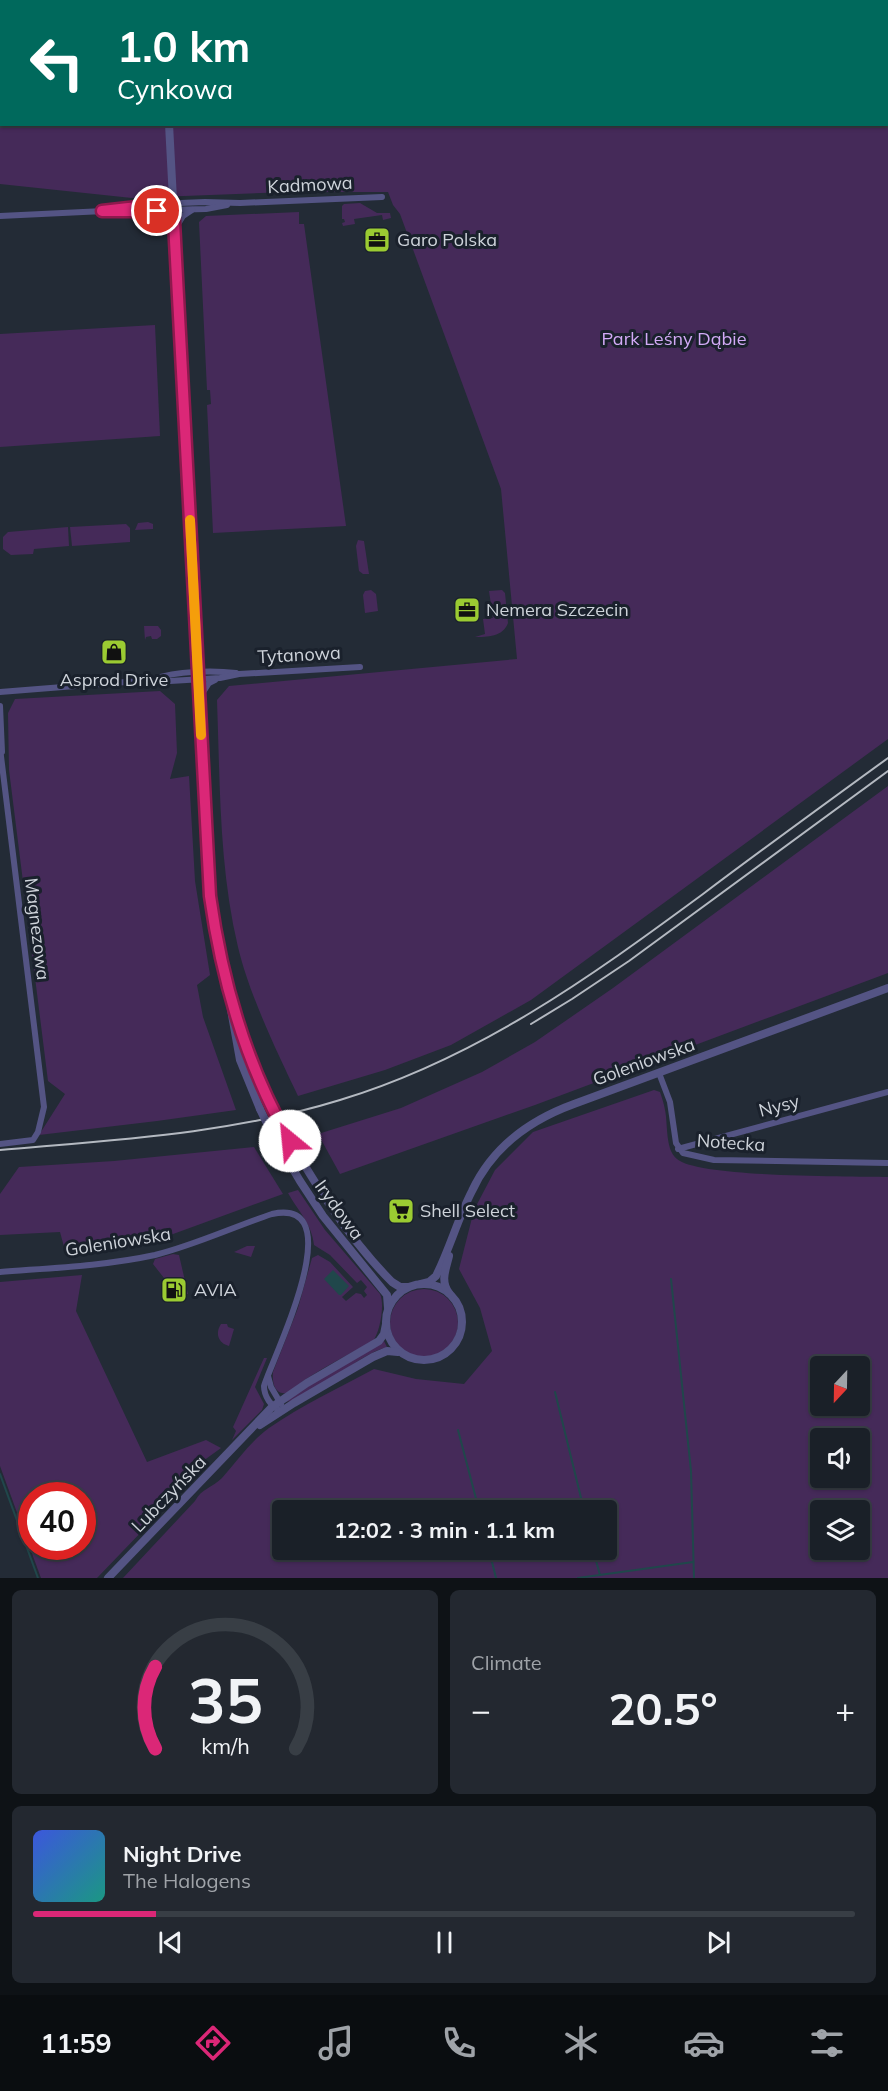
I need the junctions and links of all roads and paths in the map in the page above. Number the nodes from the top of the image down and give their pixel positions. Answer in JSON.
{"nodes":[{"id":1,"x":169,"y":126,"type":"edge"},
{"id":2,"x":382,"y":197,"type":"dead end"},
{"id":3,"x":240,"y":203,"type":"junction"},
{"id":4,"x":173,"y":207,"type":"junction"},
{"id":5,"x":195,"y":209,"type":"junction"},
{"id":6,"x":0,"y":216,"type":"edge"},
{"id":7,"x":175,"y":230,"type":"junction"},
{"id":8,"x":360,"y":667,"type":"dead end"},
{"id":9,"x":239,"y":674,"type":"junction"},
{"id":10,"x":198,"y":676,"type":"junction"},
{"id":11,"x":220,"y":678,"type":"junction"},
{"id":12,"x":0,"y":692,"type":"edge"},
{"id":13,"x":199,"y":700,"type":"junction"},
{"id":14,"x":0,"y":706,"type":"edge"},
{"id":15,"x":0,"y":748,"type":"edge"},
{"id":16,"x":2,"y":759,"type":"junction"},
{"id":17,"x":227,"y":985,"type":"junction"},
{"id":18,"x":888,"y":988,"type":"edge"},
{"id":19,"x":659,"y":1073,"type":"junction"},
{"id":20,"x":888,"y":1092,"type":"edge"},
{"id":21,"x":0,"y":1144,"type":"edge"},
{"id":22,"x":678,"y":1149,"type":"junction"},
{"id":23,"x":888,"y":1163,"type":"edge"},
{"id":24,"x":458,"y":1225,"type":"junction"},
{"id":25,"x":0,"y":1272,"type":"edge"},
{"id":26,"x":421,"y":1284,"type":"junction"},
{"id":27,"x":412,"y":1286,"type":"junction"},
{"id":28,"x":449,"y":1293,"type":"junction"},
{"id":29,"x":387,"y":1312,"type":"junction"},
{"id":30,"x":386,"y":1324,"type":"junction"},
{"id":31,"x":403,"y":1354,"type":"junction"},
{"id":32,"x":278,"y":1406,"type":"junction"},
{"id":33,"x":108,"y":1578,"type":"edge"}],
"edges":[{"from":1,"to":4,"type":"street","name":"Irydowa"},
{"from":2,"to":3,"type":"street","name":"Kadmowa"},
{"from":3,"to":4,"type":"street","name":"Kadmowa"},
{"from":3,"to":5,"type":"street","name":"Kadmowa"},
{"from":4,"to":5,"type":"street","name":"Kadmowa"},
{"from":4,"to":6,"type":"street"},
{"from":4,"to":7,"type":"street","name":"Irydowa"},
{"from":5,"to":7,"type":"street"},
{"from":7,"to":10,"type":"street","name":"Irydowa"},
{"from":8,"to":9,"type":"street","name":"Tytanowa"},
{"from":9,"to":10,"type":"street","name":"Tytanowa"},
{"from":9,"to":11,"type":"street","name":"Tytanowa"},
{"from":10,"to":11,"type":"street","name":"Tytanowa"},
{"from":10,"to":12,"type":"street"},
{"from":10,"to":13,"type":"street","name":"Irydowa"},
{"from":11,"to":13,"type":"street"},
{"from":13,"to":17,"type":"street","name":"Irydowa"},
{"from":14,"to":16,"type":"street","name":"Magnezowa"},
{"from":15,"to":16,"type":"street","name":"Magnezowa"},
{"from":16,"to":21,"type":"street","name":"Magnezowa"},
{"from":17,"to":27,"type":"street","name":"Irydowa","bridge":true},
{"from":17,"to":29,"type":"street","name":"Irydowa","bridge":true},
{"from":18,"to":19,"type":"street","name":"Goleniowska"},
{"from":19,"to":22,"type":"street","name":"Notecka"},
{"from":19,"to":24,"type":"street","name":"Goleniowska"},
{"from":20,"to":22,"type":"street","name":"Nysy"},
{"from":22,"to":23,"type":"street","name":"Notecka"},
{"from":24,"to":26,"type":"street","name":"Goleniowska"},
{"from":24,"to":28,"type":"street","name":"Goleniowska"},
{"from":25,"to":32,"type":"street","name":"Goleniowska"},
{"from":26,"to":27,"type":"street"},
{"from":26,"to":28,"type":"street"},
{"from":27,"to":29,"type":"street"},
{"from":28,"to":31,"type":"street"},
{"from":29,"to":30,"type":"street"},
{"from":30,"to":31,"type":"street"},
{"from":30,"to":32,"type":"street","name":"Lubczyńska"},
{"from":31,"to":32,"type":"street","name":"Lubczyńska"},
{"from":32,"to":33,"type":"street","name":"Lubczyńska"}]}
